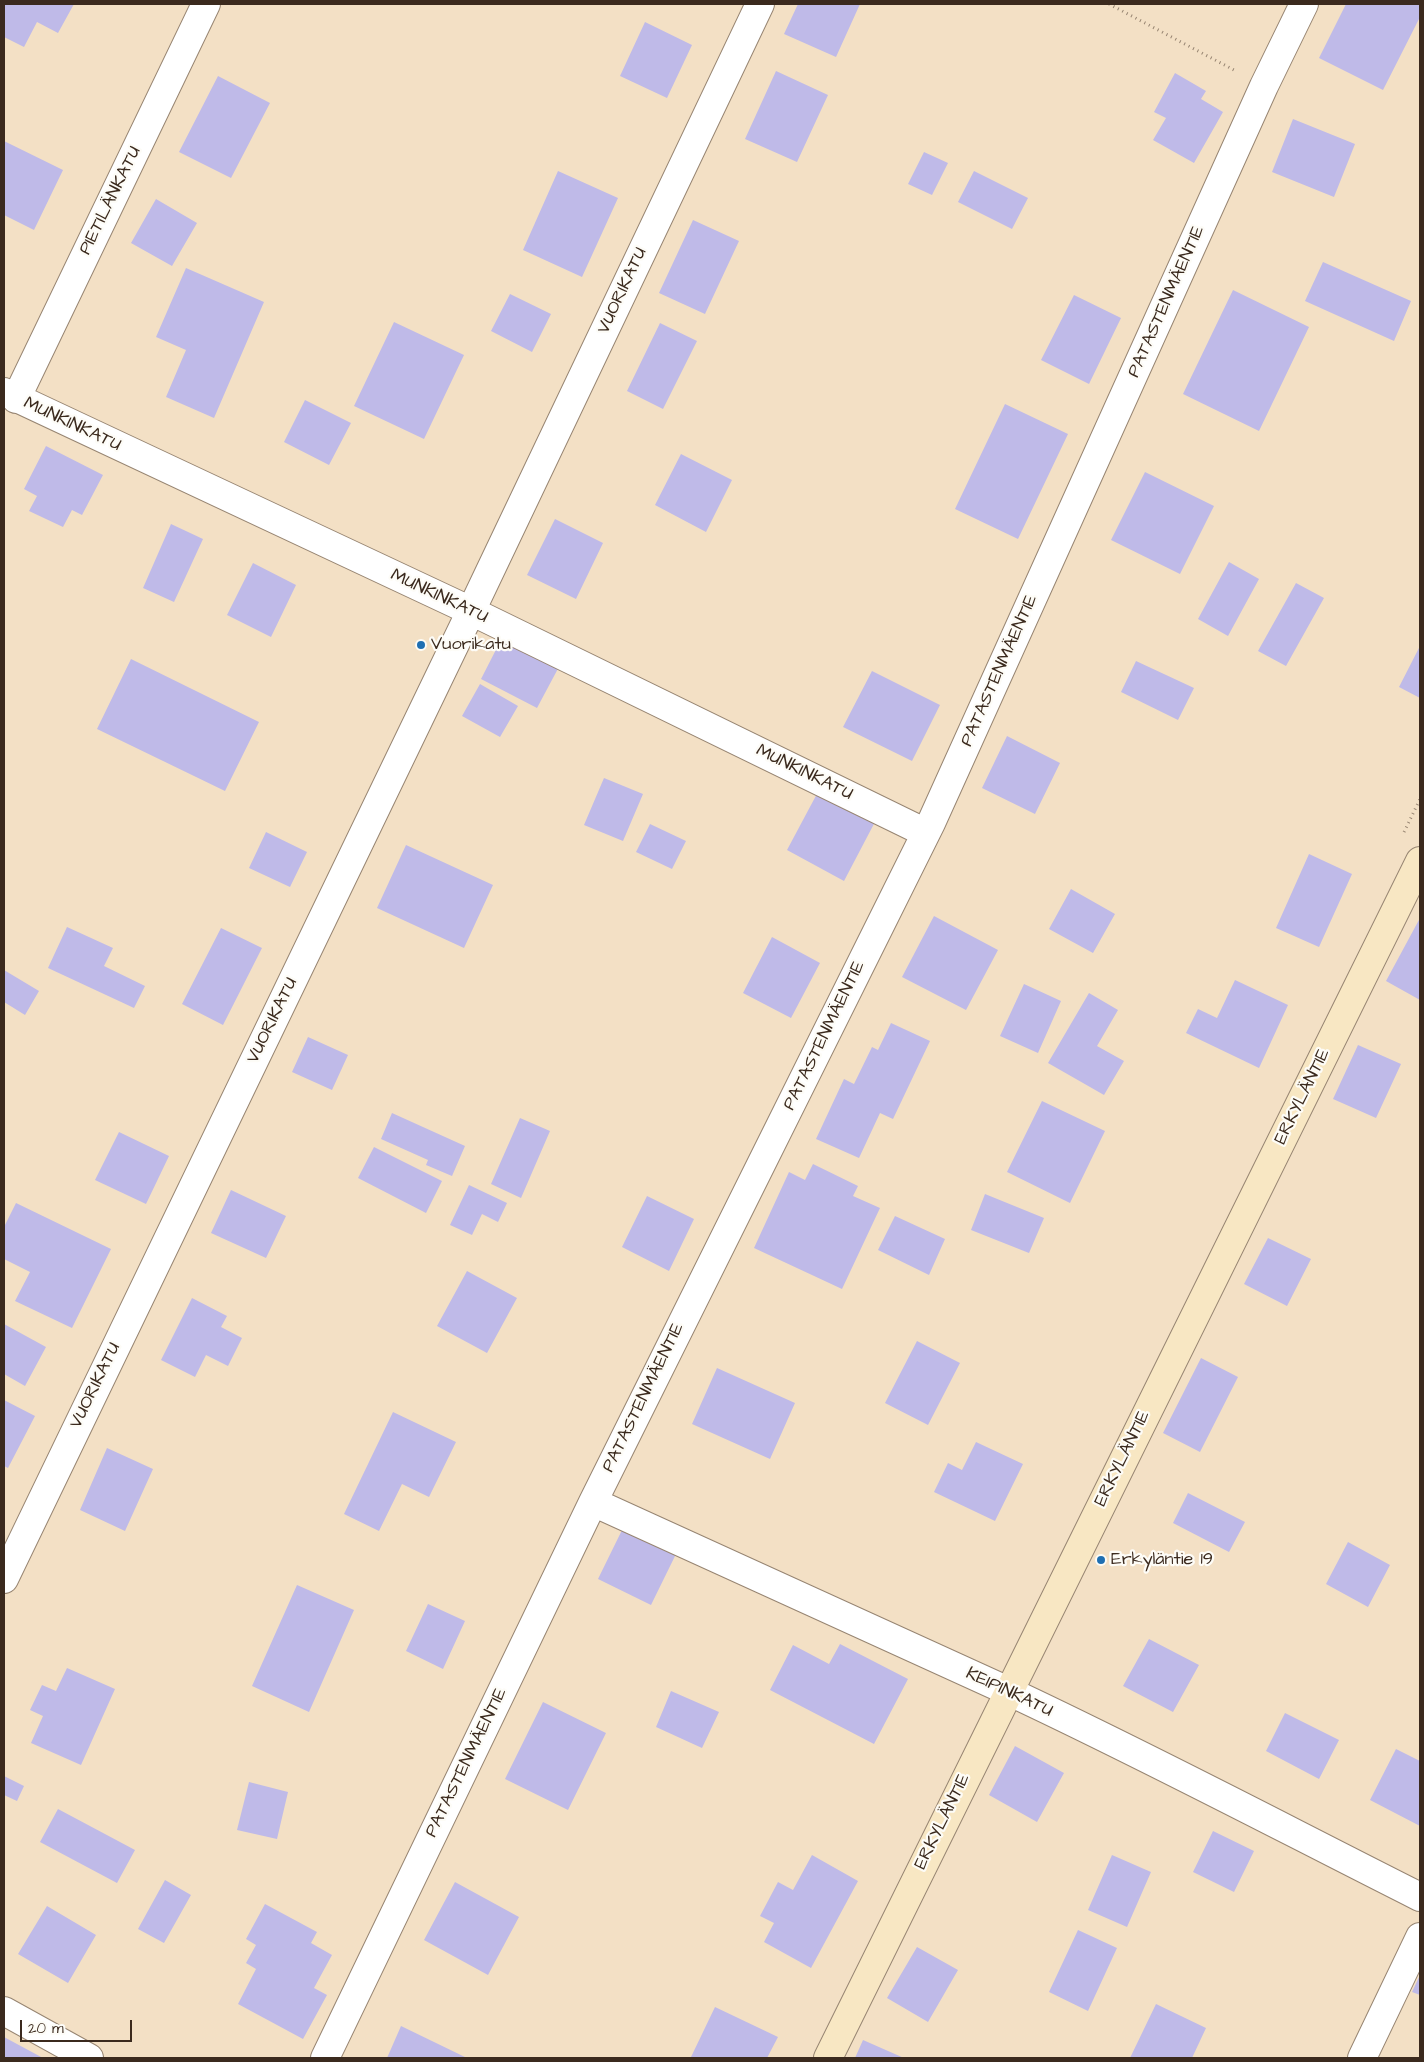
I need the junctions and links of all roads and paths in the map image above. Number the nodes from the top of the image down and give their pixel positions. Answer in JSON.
{"nodes":[{"id":1,"x":206,"y":4,"type":"edge"},
{"id":2,"x":760,"y":4,"type":"edge"},
{"id":3,"x":1109,"y":4,"type":"edge"},
{"id":4,"x":1304,"y":4,"type":"edge"},
{"id":5,"x":1264,"y":86,"type":"junction"},
{"id":6,"x":10,"y":395,"type":"edge"},
{"id":7,"x":471,"y":611,"type":"junction"},
{"id":8,"x":926,"y":833,"type":"junction"},
{"id":9,"x":1420,"y":861,"type":"edge"},
{"id":10,"x":593,"y":1502,"type":"junction"},
{"id":11,"x":4,"y":1578,"type":"edge"},
{"id":12,"x":1008,"y":1691,"type":"junction"},
{"id":13,"x":1420,"y":1897,"type":"edge"},
{"id":14,"x":1420,"y":1937,"type":"edge"},
{"id":15,"x":4,"y":2010,"type":"edge"},
{"id":16,"x":89,"y":2058,"type":"edge"},
{"id":17,"x":325,"y":2058,"type":"edge"},
{"id":18,"x":828,"y":2058,"type":"edge"},
{"id":19,"x":1362,"y":2058,"type":"edge"}],
"edges":[{"from":1,"to":6,"type":"street","name":"PIETILÄNKATU"},
{"from":2,"to":7,"type":"street","name":"VUORIKATU"},
{"from":3,"to":5,"type":"path"},
{"from":4,"to":5,"type":"street","name":"PATASTENMÄENTIE"},
{"from":5,"to":8,"type":"street","name":"PATASTENMÄENTIE"},
{"from":6,"to":7,"type":"street","name":"MUNKINKATU"},
{"from":7,"to":8,"type":"street","name":"MUNKINKATU"},
{"from":7,"to":11,"type":"street","name":"VUORIKATU"},
{"from":8,"to":10,"type":"street","name":"PATASTENMÄENTIE"},
{"from":9,"to":12,"type":"street","name":"ERKYLÄNTIE"},
{"from":10,"to":12,"type":"street","name":"KEIPINKATU"},
{"from":10,"to":17,"type":"street","name":"PATASTENMÄENTIE"},
{"from":12,"to":13,"type":"street","name":"KEIPINKATU"},
{"from":12,"to":18,"type":"street","name":"ERKYLÄNTIE"},
{"from":14,"to":19,"type":"street"},
{"from":15,"to":16,"type":"street"}]}
